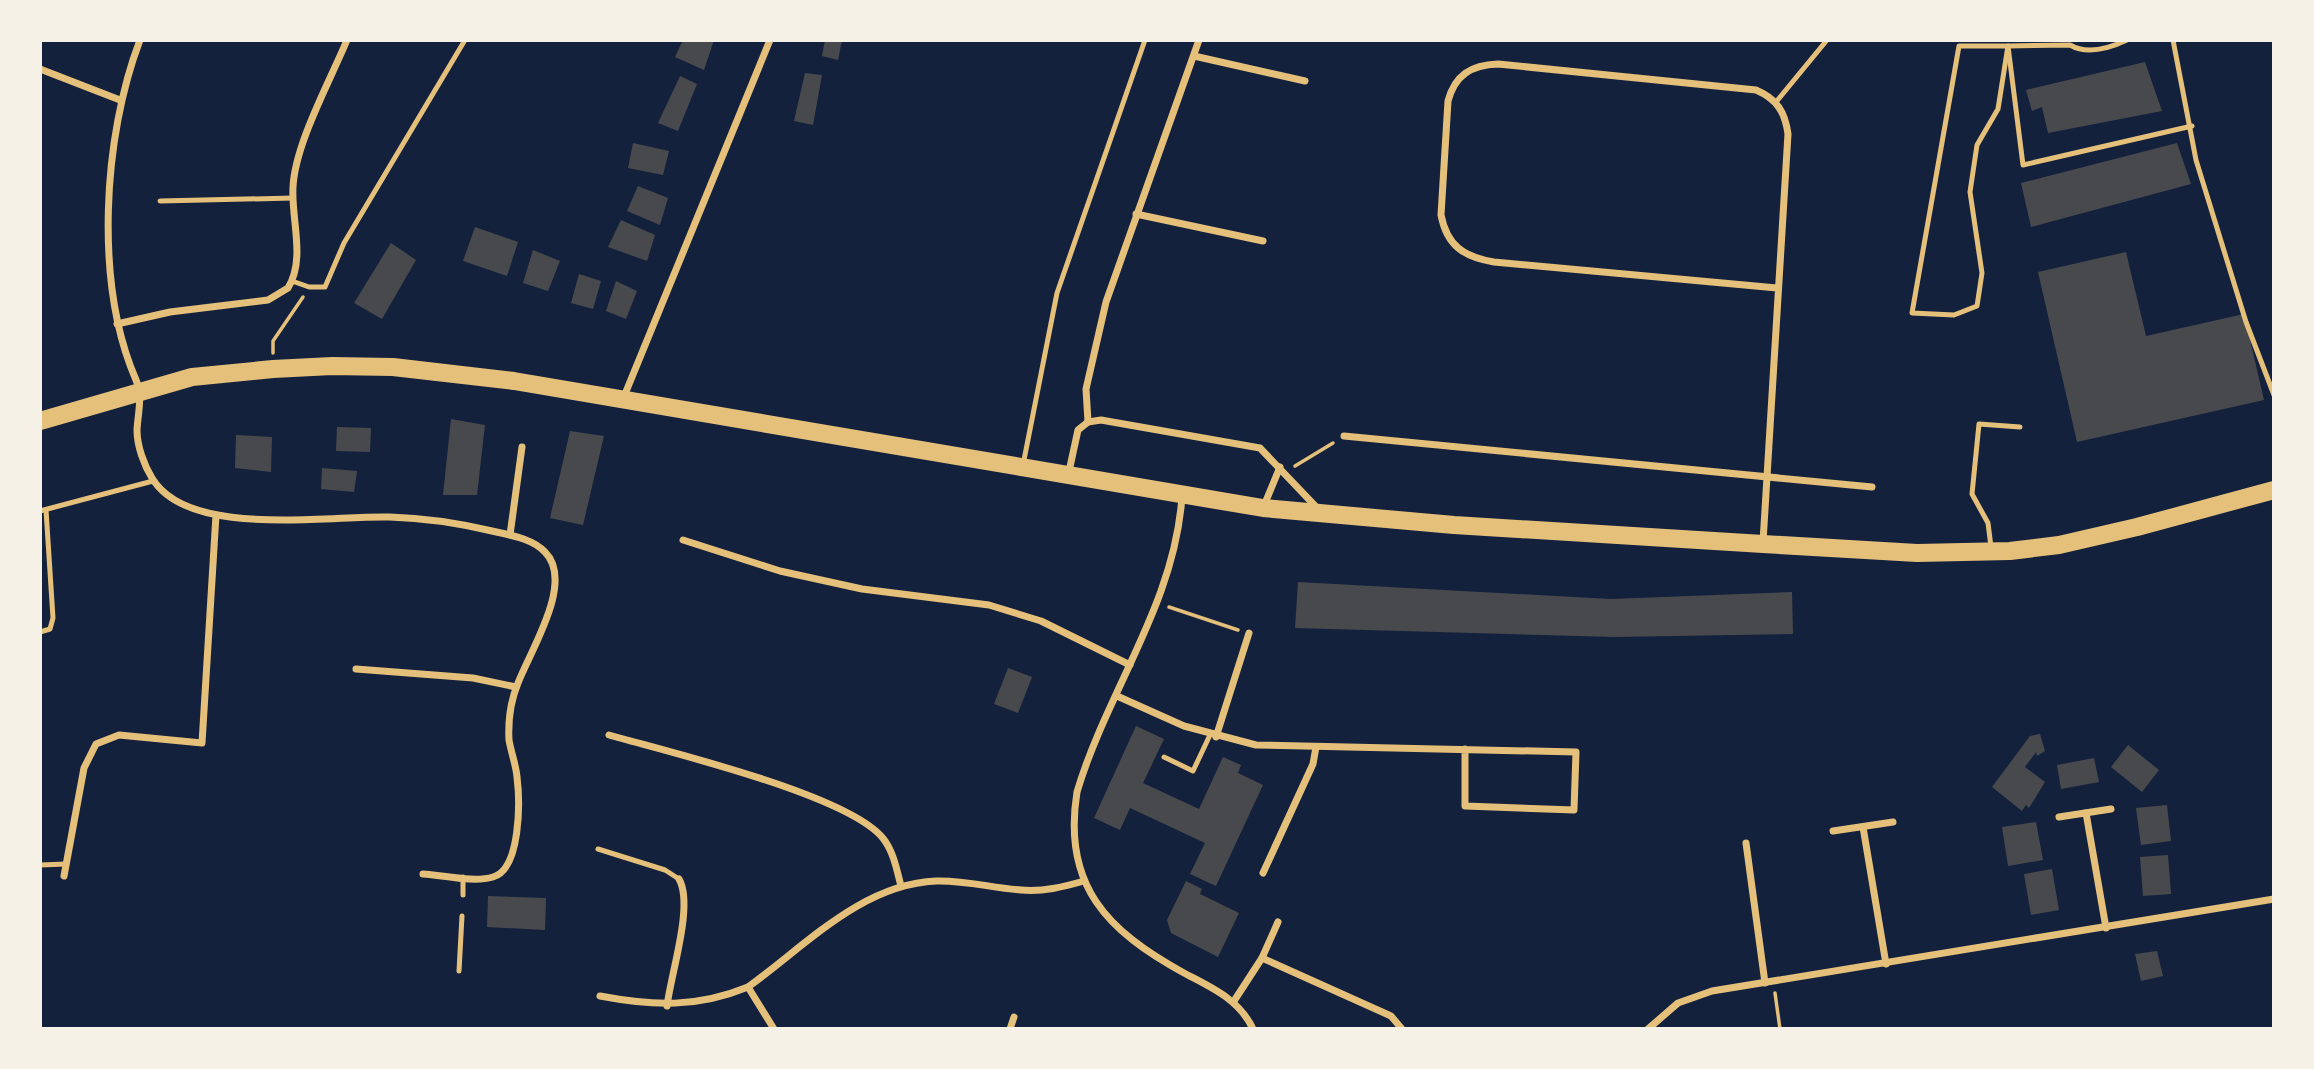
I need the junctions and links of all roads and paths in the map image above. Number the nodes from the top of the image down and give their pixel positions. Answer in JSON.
{"nodes":[{"id":1,"x":140,"y":40,"type":"edge"},
{"id":2,"x":347,"y":40,"type":"edge"},
{"id":3,"x":465,"y":40,"type":"edge"},
{"id":4,"x":770,"y":40,"type":"edge"},
{"id":5,"x":1145,"y":40,"type":"edge"},
{"id":6,"x":1199,"y":40,"type":"edge"},
{"id":7,"x":1827,"y":40,"type":"edge"},
{"id":8,"x":2127,"y":40,"type":"edge"},
{"id":9,"x":2172,"y":40,"type":"edge"},
{"id":10,"x":2070,"y":43,"type":"edge"},
{"id":11,"x":2008,"y":46,"type":"junction"},
{"id":12,"x":1194,"y":56,"type":"junction"},
{"id":13,"x":40,"y":68,"type":"edge"},
{"id":14,"x":1305,"y":81,"type":"dead end"},
{"id":15,"x":120,"y":100,"type":"junction"},
{"id":16,"x":1776,"y":102,"type":"junction"},
{"id":17,"x":2192,"y":127,"type":"junction"},
{"id":18,"x":293,"y":198,"type":"junction"},
{"id":19,"x":160,"y":201,"type":"dead end"},
{"id":20,"x":1136,"y":214,"type":"junction"},
{"id":21,"x":1263,"y":241,"type":"dead end"},
{"id":22,"x":292,"y":281,"type":"junction"},
{"id":23,"x":309,"y":287,"type":"junction"},
{"id":24,"x":1777,"y":288,"type":"junction"},
{"id":25,"x":117,"y":324,"type":"junction"},
{"id":26,"x":273,"y":369,"type":"junction"},
{"id":27,"x":141,"y":390,"type":"junction"},
{"id":28,"x":2274,"y":396,"type":"edge"},
{"id":29,"x":622,"y":399,"type":"junction"},
{"id":30,"x":40,"y":421,"type":"edge"},
{"id":31,"x":1088,"y":422,"type":"junction"},
{"id":32,"x":2020,"y":427,"type":"dead end"},
{"id":33,"x":1344,"y":436,"type":"joint"},
{"id":34,"x":522,"y":447,"type":"dead end"},
{"id":35,"x":1278,"y":465,"type":"junction"},
{"id":36,"x":1023,"y":468,"type":"junction"},
{"id":37,"x":1068,"y":476,"type":"junction"},
{"id":38,"x":1768,"y":479,"type":"junction"},
{"id":39,"x":153,"y":481,"type":"junction"},
{"id":40,"x":1872,"y":487,"type":"dead end"},
{"id":41,"x":2274,"y":490,"type":"edge"},
{"id":42,"x":1182,"y":496,"type":"junction"},
{"id":43,"x":1262,"y":508,"type":"junction"},
{"id":44,"x":43,"y":511,"type":"edge"},
{"id":45,"x":1324,"y":514,"type":"junction"},
{"id":46,"x":216,"y":516,"type":"junction"},
{"id":47,"x":510,"y":535,"type":"junction"},
{"id":48,"x":683,"y":540,"type":"dead end"},
{"id":49,"x":1763,"y":544,"type":"junction"},
{"id":50,"x":1991,"y":552,"type":"junction"},
{"id":51,"x":40,"y":574,"type":"edge"},
{"id":52,"x":51,"y":575,"type":"junction"},
{"id":53,"x":1157,"y":603,"type":"junction"},
{"id":54,"x":40,"y":632,"type":"edge"},
{"id":55,"x":1248,"y":633,"type":"joint"},
{"id":56,"x":1130,"y":665,"type":"junction"},
{"id":57,"x":356,"y":669,"type":"dead end"},
{"id":58,"x":516,"y":687,"type":"junction"},
{"id":59,"x":1117,"y":696,"type":"junction"},
{"id":60,"x":609,"y":735,"type":"dead end"},
{"id":61,"x":1213,"y":736,"type":"junction"},
{"id":62,"x":1316,"y":747,"type":"junction"},
{"id":63,"x":1465,"y":749,"type":"junction"},
{"id":64,"x":1164,"y":757,"type":"dead end"},
{"id":65,"x":2111,"y":809,"type":"dead end"},
{"id":66,"x":2086,"y":813,"type":"junction"},
{"id":67,"x":2059,"y":817,"type":"dead end"},
{"id":68,"x":1893,"y":822,"type":"dead end"},
{"id":69,"x":1863,"y":827,"type":"junction"},
{"id":70,"x":1833,"y":831,"type":"dead end"},
{"id":71,"x":1746,"y":843,"type":"dead end"},
{"id":72,"x":598,"y":849,"type":"dead end"},
{"id":73,"x":66,"y":864,"type":"junction"},
{"id":74,"x":40,"y":865,"type":"edge"},
{"id":75,"x":1263,"y":873,"type":"dead end"},
{"id":76,"x":423,"y":874,"type":"dead end"},
{"id":77,"x":64,"y":876,"type":"dead end"},
{"id":78,"x":463,"y":877,"type":"junction"},
{"id":79,"x":679,"y":879,"type":"joint"},
{"id":80,"x":1084,"y":881,"type":"junction"},
{"id":81,"x":901,"y":886,"type":"junction"},
{"id":82,"x":463,"y":895,"type":"dead end"},
{"id":83,"x":2274,"y":899,"type":"edge"},
{"id":84,"x":461,"y":916,"type":"dead end"},
{"id":85,"x":1278,"y":922,"type":"dead end"},
{"id":86,"x":2106,"y":928,"type":"junction"},
{"id":87,"x":1262,"y":958,"type":"junction"},
{"id":88,"x":1886,"y":964,"type":"junction"},
{"id":89,"x":459,"y":971,"type":"dead end"},
{"id":90,"x":1769,"y":982,"type":"junction"},
{"id":91,"x":748,"y":987,"type":"junction"},
{"id":92,"x":600,"y":996,"type":"dead end"},
{"id":93,"x":1234,"y":1001,"type":"junction"},
{"id":94,"x":667,"y":1006,"type":"junction"},
{"id":95,"x":1014,"y":1017,"type":"dead end"},
{"id":96,"x":774,"y":1029,"type":"edge"},
{"id":97,"x":1010,"y":1029,"type":"edge"},
{"id":98,"x":1254,"y":1029,"type":"edge"},
{"id":99,"x":1402,"y":1029,"type":"edge"},
{"id":100,"x":1648,"y":1029,"type":"edge"},
{"id":101,"x":1780,"y":1029,"type":"edge"}],
"edges":[{"from":1,"to":15,"type":"street"},
{"from":2,"to":18,"type":"street"},
{"from":3,"to":23,"type":"lane"},
{"from":4,"to":29,"type":"street"},
{"from":5,"to":36,"type":"lane"},
{"from":6,"to":12,"type":"street"},
{"from":7,"to":16,"type":"lane"},
{"from":8,"to":10,"type":"lane"},
{"from":9,"to":17,"type":"lane"},
{"from":10,"to":11,"type":"lane"},
{"from":11,"to":11,"type":"lane"},
{"from":11,"to":17,"type":"lane"},
{"from":12,"to":14,"type":"street"},
{"from":12,"to":20,"type":"street"},
{"from":13,"to":15,"type":"street"},
{"from":15,"to":25,"type":"street"},
{"from":16,"to":24,"type":"street"},
{"from":16,"to":24,"type":"street"},
{"from":17,"to":28,"type":"lane"},
{"from":18,"to":19,"type":"lane"},
{"from":18,"to":22,"type":"street"},
{"from":20,"to":21,"type":"street"},
{"from":20,"to":31,"type":"street"},
{"from":22,"to":23,"type":"lane"},
{"from":22,"to":25,"type":"street"},
{"from":23,"to":26,"type":"path"},
{"from":24,"to":38,"type":"street"},
{"from":25,"to":27,"type":"street"},
{"from":26,"to":27,"type":"main road"},
{"from":26,"to":29,"type":"main road"},
{"from":27,"to":30,"type":"main road"},
{"from":27,"to":39,"type":"street"},
{"from":29,"to":36,"type":"main road"},
{"from":31,"to":35,"type":"street"},
{"from":31,"to":37,"type":"street"},
{"from":32,"to":50,"type":"lane"},
{"from":33,"to":35,"type":"path"},
{"from":33,"to":38,"type":"street"},
{"from":34,"to":47,"type":"street"},
{"from":35,"to":43,"type":"street"},
{"from":35,"to":45,"type":"street"},
{"from":36,"to":37,"type":"main road"},
{"from":37,"to":42,"type":"main road"},
{"from":38,"to":40,"type":"street"},
{"from":38,"to":49,"type":"street"},
{"from":39,"to":44,"type":"lane"},
{"from":39,"to":46,"type":"street"},
{"from":41,"to":50,"type":"main road"},
{"from":42,"to":43,"type":"main road"},
{"from":42,"to":53,"type":"street"},
{"from":43,"to":45,"type":"main road"},
{"from":44,"to":52,"type":"lane"},
{"from":45,"to":49,"type":"main road"},
{"from":46,"to":47,"type":"street"},
{"from":46,"to":73,"type":"street"},
{"from":47,"to":58,"type":"street"},
{"from":48,"to":56,"type":"street"},
{"from":49,"to":50,"type":"main road"},
{"from":51,"to":52,"type":"lane"},
{"from":52,"to":54,"type":"lane"},
{"from":53,"to":55,"type":"path"},
{"from":53,"to":56,"type":"street"},
{"from":55,"to":61,"type":"street"},
{"from":56,"to":59,"type":"street"},
{"from":57,"to":58,"type":"street"},
{"from":58,"to":78,"type":"street"},
{"from":59,"to":61,"type":"street"},
{"from":59,"to":80,"type":"street"},
{"from":60,"to":81,"type":"street"},
{"from":61,"to":62,"type":"street"},
{"from":61,"to":64,"type":"lane"},
{"from":62,"to":63,"type":"street"},
{"from":62,"to":75,"type":"street"},
{"from":63,"to":63,"type":"street"},
{"from":65,"to":66,"type":"street"},
{"from":66,"to":67,"type":"street"},
{"from":66,"to":86,"type":"street"},
{"from":68,"to":69,"type":"street"},
{"from":69,"to":70,"type":"street"},
{"from":69,"to":88,"type":"street"},
{"from":71,"to":90,"type":"street"},
{"from":72,"to":79,"type":"lane"},
{"from":73,"to":74,"type":"lane"},
{"from":73,"to":77,"type":"street"},
{"from":76,"to":78,"type":"street"},
{"from":78,"to":82,"type":"lane"},
{"from":79,"to":94,"type":"street"},
{"from":80,"to":81,"type":"street"},
{"from":80,"to":93,"type":"street"},
{"from":81,"to":91,"type":"street"},
{"from":83,"to":86,"type":"street"},
{"from":84,"to":89,"type":"lane"},
{"from":85,"to":87,"type":"street"},
{"from":86,"to":88,"type":"street"},
{"from":87,"to":93,"type":"street"},
{"from":87,"to":99,"type":"street"},
{"from":88,"to":90,"type":"street"},
{"from":90,"to":100,"type":"street"},
{"from":90,"to":101,"type":"path"},
{"from":91,"to":94,"type":"street"},
{"from":91,"to":96,"type":"street"},
{"from":92,"to":94,"type":"street"},
{"from":93,"to":98,"type":"street"},
{"from":95,"to":97,"type":"street"}]}
